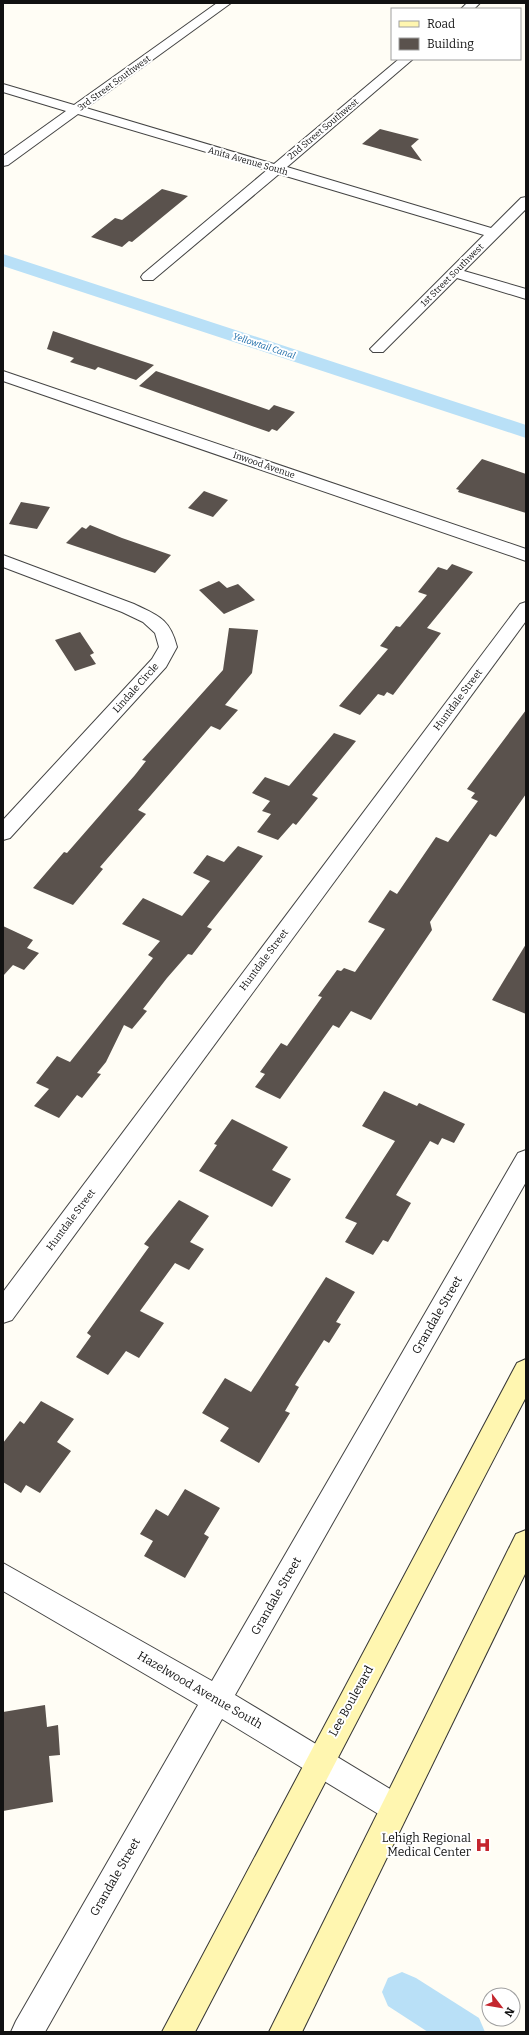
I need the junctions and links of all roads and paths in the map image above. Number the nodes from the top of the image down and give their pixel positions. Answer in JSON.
{"nodes":[{"id":1,"x":225,"y":3,"type":"edge"},
{"id":2,"x":406,"y":60,"type":"edge"},
{"id":3,"x":3,"y":88,"type":"edge"},
{"id":4,"x":76,"y":110,"type":"junction"},
{"id":5,"x":3,"y":162,"type":"edge"},
{"id":6,"x":276,"y":169,"type":"junction"},
{"id":7,"x":526,"y":201,"type":"edge"},
{"id":8,"x":494,"y":233,"type":"junction"},
{"id":9,"x":455,"y":273,"type":"junction"},
{"id":10,"x":148,"y":277,"type":"dead end"},
{"id":11,"x":526,"y":294,"type":"edge"},
{"id":12,"x":378,"y":349,"type":"dead end"},
{"id":13,"x":3,"y":376,"type":"edge"},
{"id":14,"x":526,"y":555,"type":"edge"},
{"id":15,"x":3,"y":561,"type":"edge"},
{"id":16,"x":526,"y":608,"type":"edge"},
{"id":17,"x":3,"y":834,"type":"edge"},
{"id":18,"x":526,"y":1160,"type":"edge"},
{"id":19,"x":4,"y":1308,"type":"edge"},
{"id":20,"x":526,"y":1371,"type":"edge"},
{"id":21,"x":526,"y":1543,"type":"edge"},
{"id":22,"x":3,"y":1576,"type":"edge"},
{"id":23,"x":217,"y":1700,"type":"junction"},
{"id":24,"x":319,"y":1761,"type":"junction"},
{"id":25,"x":395,"y":1808,"type":"junction"},
{"id":26,"x":27,"y":2032,"type":"edge"},
{"id":27,"x":178,"y":2032,"type":"edge"},
{"id":28,"x":285,"y":2032,"type":"edge"}],
"edges":[{"from":1,"to":4,"type":"street","name":"3rd Street Southwest"},
{"from":2,"to":6,"type":"street","name":"2nd Street Southwest"},
{"from":3,"to":4,"type":"street","name":"Anita Avenue South"},
{"from":4,"to":5,"type":"street","name":"3rd Street Southwest"},
{"from":4,"to":6,"type":"street","name":"Anita Avenue South"},
{"from":6,"to":8,"type":"street","name":"Anita Avenue South"},
{"from":6,"to":10,"type":"street","name":"2nd Street Southwest"},
{"from":7,"to":8,"type":"street","name":"1st Street Southwest"},
{"from":8,"to":9,"type":"street","name":"1st Street Southwest"},
{"from":9,"to":11,"type":"street"},
{"from":9,"to":12,"type":"street","name":"1st Street Southwest"},
{"from":13,"to":14,"type":"street","name":"Inwood Avenue"},
{"from":15,"to":17,"type":"street","name":"Lindale Circle"},
{"from":16,"to":19,"type":"street","name":"Huntdale Street"},
{"from":18,"to":23,"type":"street","name":"Grandale Street"},
{"from":20,"to":24,"type":"main road","name":"Lee Boulevard"},
{"from":21,"to":25,"type":"main road"},
{"from":22,"to":23,"type":"street","name":"Hazelwood Avenue South"},
{"from":23,"to":24,"type":"street","name":"Hazelwood Avenue South"},
{"from":23,"to":26,"type":"street","name":"Grandale Street"},
{"from":24,"to":25,"type":"street","name":"Hazelwood Avenue South"},
{"from":24,"to":27,"type":"main road","name":"Lee Boulevard"},
{"from":25,"to":28,"type":"main road"}]}
